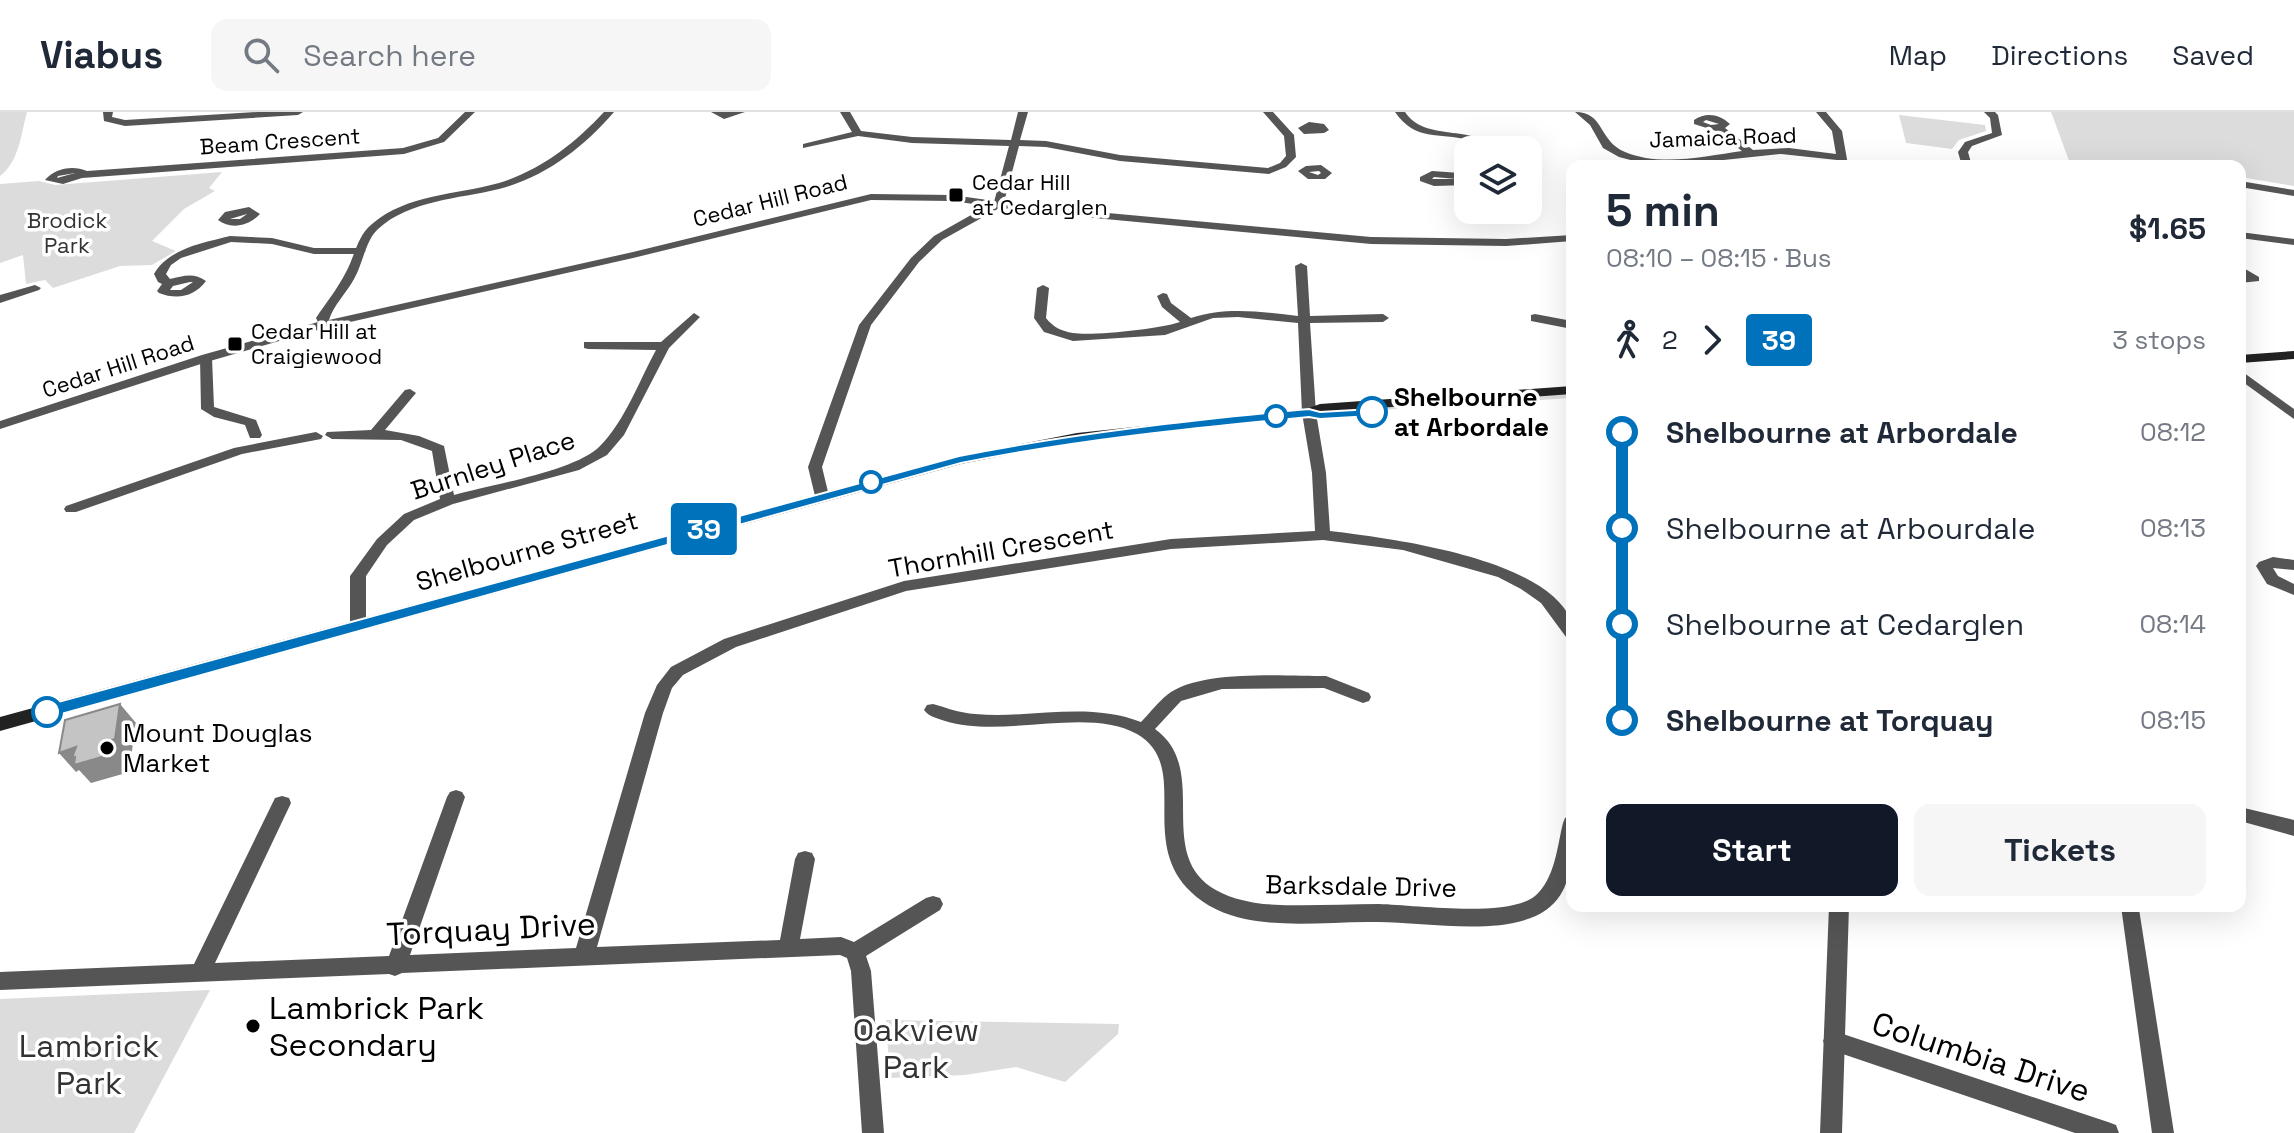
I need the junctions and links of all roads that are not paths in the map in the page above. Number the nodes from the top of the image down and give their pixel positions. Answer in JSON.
{"nodes":[{"id":1,"x":108,"y":112,"type":"edge"},
{"id":2,"x":298,"y":112,"type":"edge"},
{"id":3,"x":470,"y":112,"type":"edge"},
{"id":4,"x":609,"y":112,"type":"edge"},
{"id":5,"x":716,"y":112,"type":"edge"},
{"id":6,"x":740,"y":112,"type":"edge"},
{"id":7,"x":845,"y":112,"type":"edge"},
{"id":8,"x":1023,"y":112,"type":"edge"},
{"id":9,"x":1268,"y":112,"type":"edge"},
{"id":10,"x":1400,"y":112,"type":"edge"},
{"id":11,"x":1580,"y":112,"type":"edge"},
{"id":12,"x":1821,"y":112,"type":"edge"},
{"id":13,"x":1989,"y":112,"type":"edge"},
{"id":14,"x":1718,"y":128,"type":"dead end"},
{"id":15,"x":1303,"y":129,"type":"dead end"},
{"id":16,"x":1286,"y":131,"type":"junction"},
{"id":17,"x":858,"y":133,"type":"junction"},
{"id":18,"x":1459,"y":136,"type":"edge"},
{"id":19,"x":1015,"y":142,"type":"junction"},
{"id":20,"x":806,"y":146,"type":"dead end"},
{"id":21,"x":1752,"y":154,"type":"junction"},
{"id":22,"x":1639,"y":160,"type":"edge"},
{"id":23,"x":1678,"y":160,"type":"edge"},
{"id":24,"x":1831,"y":160,"type":"edge"},
{"id":25,"x":1842,"y":160,"type":"edge"},
{"id":26,"x":1965,"y":160,"type":"edge"},
{"id":27,"x":1283,"y":165,"type":"junction"},
{"id":28,"x":1304,"y":170,"type":"dead end"},
{"id":29,"x":79,"y":175,"type":"dead end"},
{"id":30,"x":2246,"y":185,"type":"edge"},
{"id":31,"x":2294,"y":193,"type":"edge"},
{"id":32,"x":999,"y":204,"type":"junction"},
{"id":33,"x":232,"y":223,"type":"dead end"},
{"id":34,"x":2246,"y":236,"type":"edge"},
{"id":35,"x":1566,"y":238,"type":"edge"},
{"id":36,"x":221,"y":241,"type":"junction"},
{"id":37,"x":2294,"y":242,"type":"edge"},
{"id":38,"x":360,"y":251,"type":"junction"},
{"id":39,"x":1301,"y":266,"type":"dead end"},
{"id":40,"x":169,"y":283,"type":"dead end"},
{"id":41,"x":35,"y":288,"type":"dead end"},
{"id":42,"x":1043,"y":288,"type":"dead end"},
{"id":43,"x":1163,"y":296,"type":"dead end"},
{"id":44,"x":0,"y":299,"type":"edge"},
{"id":45,"x":694,"y":317,"type":"dead end"},
{"id":46,"x":1383,"y":318,"type":"dead end"},
{"id":47,"x":1535,"y":318,"type":"dead end"},
{"id":48,"x":1303,"y":320,"type":"junction"},
{"id":49,"x":1188,"y":322,"type":"junction"},
{"id":50,"x":325,"y":324,"type":"junction"},
{"id":51,"x":1566,"y":324,"type":"edge"},
{"id":52,"x":588,"y":345,"type":"dead end"},
{"id":53,"x":2294,"y":345,"type":"edge"},
{"id":54,"x":664,"y":346,"type":"junction"},
{"id":55,"x":2246,"y":349,"type":"edge"},
{"id":56,"x":2294,"y":355,"type":"edge"},
{"id":57,"x":206,"y":358,"type":"junction"},
{"id":58,"x":2246,"y":359,"type":"edge"},
{"id":59,"x":2246,"y":379,"type":"edge"},
{"id":60,"x":1566,"y":390,"type":"edge"},
{"id":61,"x":410,"y":393,"type":"dead end"},
{"id":62,"x":1566,"y":400,"type":"edge"},
{"id":63,"x":1309,"y":413,"type":"junction"},
{"id":64,"x":2294,"y":415,"type":"edge"},
{"id":65,"x":0,"y":425,"type":"edge"},
{"id":66,"x":255,"y":435,"type":"junction"},
{"id":67,"x":332,"y":435,"type":"dead end"},
{"id":68,"x":374,"y":435,"type":"junction"},
{"id":69,"x":316,"y":436,"type":"dead end"},
{"id":70,"x":274,"y":443,"type":"junction"},
{"id":71,"x":239,"y":451,"type":"junction"},
{"id":72,"x":822,"y":496,"type":"junction"},
{"id":73,"x":448,"y":501,"type":"junction"},
{"id":74,"x":71,"y":509,"type":"dead end"},
{"id":75,"x":1323,"y":535,"type":"junction"},
{"id":76,"x":2294,"y":565,"type":"edge"},
{"id":77,"x":2294,"y":590,"type":"edge"},
{"id":78,"x":1566,"y":625,"type":"edge"},
{"id":79,"x":358,"y":626,"type":"junction"},
{"id":80,"x":1363,"y":697,"type":"dead end"},
{"id":81,"x":933,"y":710,"type":"dead end"},
{"id":82,"x":0,"y":724,"type":"edge"},
{"id":83,"x":1144,"y":730,"type":"junction"},
{"id":84,"x":456,"y":797,"type":"dead end"},
{"id":85,"x":282,"y":803,"type":"dead end"},
{"id":86,"x":2246,"y":816,"type":"edge"},
{"id":87,"x":2294,"y":828,"type":"edge"},
{"id":88,"x":1566,"y":850,"type":"edge"},
{"id":89,"x":805,"y":859,"type":"dead end"},
{"id":90,"x":933,"y":904,"type":"dead end"},
{"id":91,"x":1839,"y":912,"type":"edge"},
{"id":92,"x":2129,"y":912,"type":"edge"},
{"id":93,"x":789,"y":946,"type":"junction"},
{"id":94,"x":855,"y":952,"type":"junction"},
{"id":95,"x":584,"y":956,"type":"junction"},
{"id":96,"x":395,"y":967,"type":"junction"},
{"id":97,"x":199,"y":974,"type":"junction"},
{"id":98,"x":0,"y":981,"type":"edge"},
{"id":99,"x":1834,"y":1041,"type":"junction"},
{"id":100,"x":873,"y":1133,"type":"edge"},
{"id":101,"x":1831,"y":1133,"type":"edge"},
{"id":102,"x":2108,"y":1133,"type":"edge"},
{"id":103,"x":2163,"y":1133,"type":"edge"}],
"edges":[{"from":1,"to":2,"type":"street"},
{"from":3,"to":29,"type":"street","name":"Beam Crescent"},
{"from":4,"to":38,"type":"street"},
{"from":5,"to":6,"type":"street"},
{"from":7,"to":17,"type":"street"},
{"from":8,"to":19,"type":"street"},
{"from":9,"to":16,"type":"street"},
{"from":10,"to":18,"type":"street"},
{"from":11,"to":22,"type":"street","name":"Jamaica Road"},
{"from":12,"to":25,"type":"street"},
{"from":13,"to":26,"type":"street"},
{"from":14,"to":21,"type":"street"},
{"from":15,"to":16,"type":"street"},
{"from":16,"to":27,"type":"street"},
{"from":17,"to":19,"type":"street"},
{"from":17,"to":20,"type":"street"},
{"from":19,"to":27,"type":"street"},
{"from":19,"to":32,"type":"street"},
{"from":21,"to":23,"type":"street","name":"Jamaica Road"},
{"from":21,"to":24,"type":"street","name":"Jamaica Road"},
{"from":27,"to":28,"type":"street"},
{"from":30,"to":31,"type":"street"},
{"from":32,"to":35,"type":"street","name":"Cedar Hill Road"},
{"from":32,"to":50,"type":"street","name":"Cedar Hill Road"},
{"from":32,"to":72,"type":"street"},
{"from":33,"to":36,"type":"street"},
{"from":34,"to":37,"type":"street"},
{"from":36,"to":38,"type":"street"},
{"from":36,"to":40,"type":"street"},
{"from":38,"to":50,"type":"street"},
{"from":39,"to":48,"type":"street"},
{"from":41,"to":44,"type":"street"},
{"from":42,"to":49,"type":"street"},
{"from":43,"to":49,"type":"street"},
{"from":45,"to":54,"type":"street","name":"Burnley Place"},
{"from":46,"to":48,"type":"street"},
{"from":47,"to":51,"type":"street"},
{"from":48,"to":49,"type":"street"},
{"from":48,"to":63,"type":"street"},
{"from":50,"to":57,"type":"street","name":"Cedar Hill Road"},
{"from":52,"to":54,"type":"street"},
{"from":53,"to":55,"type":"main road"},
{"from":54,"to":73,"type":"street","name":"Burnley Place"},
{"from":56,"to":58,"type":"main road"},
{"from":57,"to":65,"type":"street","name":"Cedar Hill Road"},
{"from":57,"to":66,"type":"street"},
{"from":59,"to":64,"type":"street"},
{"from":60,"to":63,"type":"main road","name":"Shelbourne Street"},
{"from":61,"to":68,"type":"street"},
{"from":62,"to":63,"type":"main road","name":"Shelbourne Street"},
{"from":63,"to":72,"type":"main road","name":"Shelbourne Street"},
{"from":63,"to":75,"type":"street"},
{"from":66,"to":70,"type":"street"},
{"from":66,"to":71,"type":"street"},
{"from":67,"to":68,"type":"street"},
{"from":68,"to":73,"type":"street"},
{"from":69,"to":70,"type":"street"},
{"from":70,"to":71,"type":"street"},
{"from":71,"to":74,"type":"street"},
{"from":72,"to":79,"type":"main road","name":"Shelbourne Street"},
{"from":73,"to":79,"type":"street","name":"Burnley Place"},
{"from":75,"to":78,"type":"street","name":"Thornhill Crescent"},
{"from":75,"to":95,"type":"street","name":"Thornhill Crescent"},
{"from":76,"to":77,"type":"street"},
{"from":79,"to":82,"type":"main road","name":"Shelbourne Street"},
{"from":80,"to":83,"type":"street"},
{"from":81,"to":83,"type":"street"},
{"from":83,"to":88,"type":"street","name":"Barksdale Drive"},
{"from":84,"to":96,"type":"street"},
{"from":85,"to":97,"type":"street"},
{"from":86,"to":87,"type":"street"},
{"from":89,"to":93,"type":"street"},
{"from":90,"to":94,"type":"street"},
{"from":91,"to":99,"type":"street"},
{"from":92,"to":103,"type":"street"},
{"from":93,"to":94,"type":"street","name":"Torquay Drive"},
{"from":93,"to":95,"type":"street","name":"Torquay Drive"},
{"from":94,"to":100,"type":"street"},
{"from":95,"to":96,"type":"street","name":"Torquay Drive"},
{"from":96,"to":97,"type":"street","name":"Torquay Drive"},
{"from":97,"to":98,"type":"street","name":"Torquay Drive"},
{"from":99,"to":101,"type":"street"},
{"from":99,"to":102,"type":"street","name":"Columbia Drive"}]}
